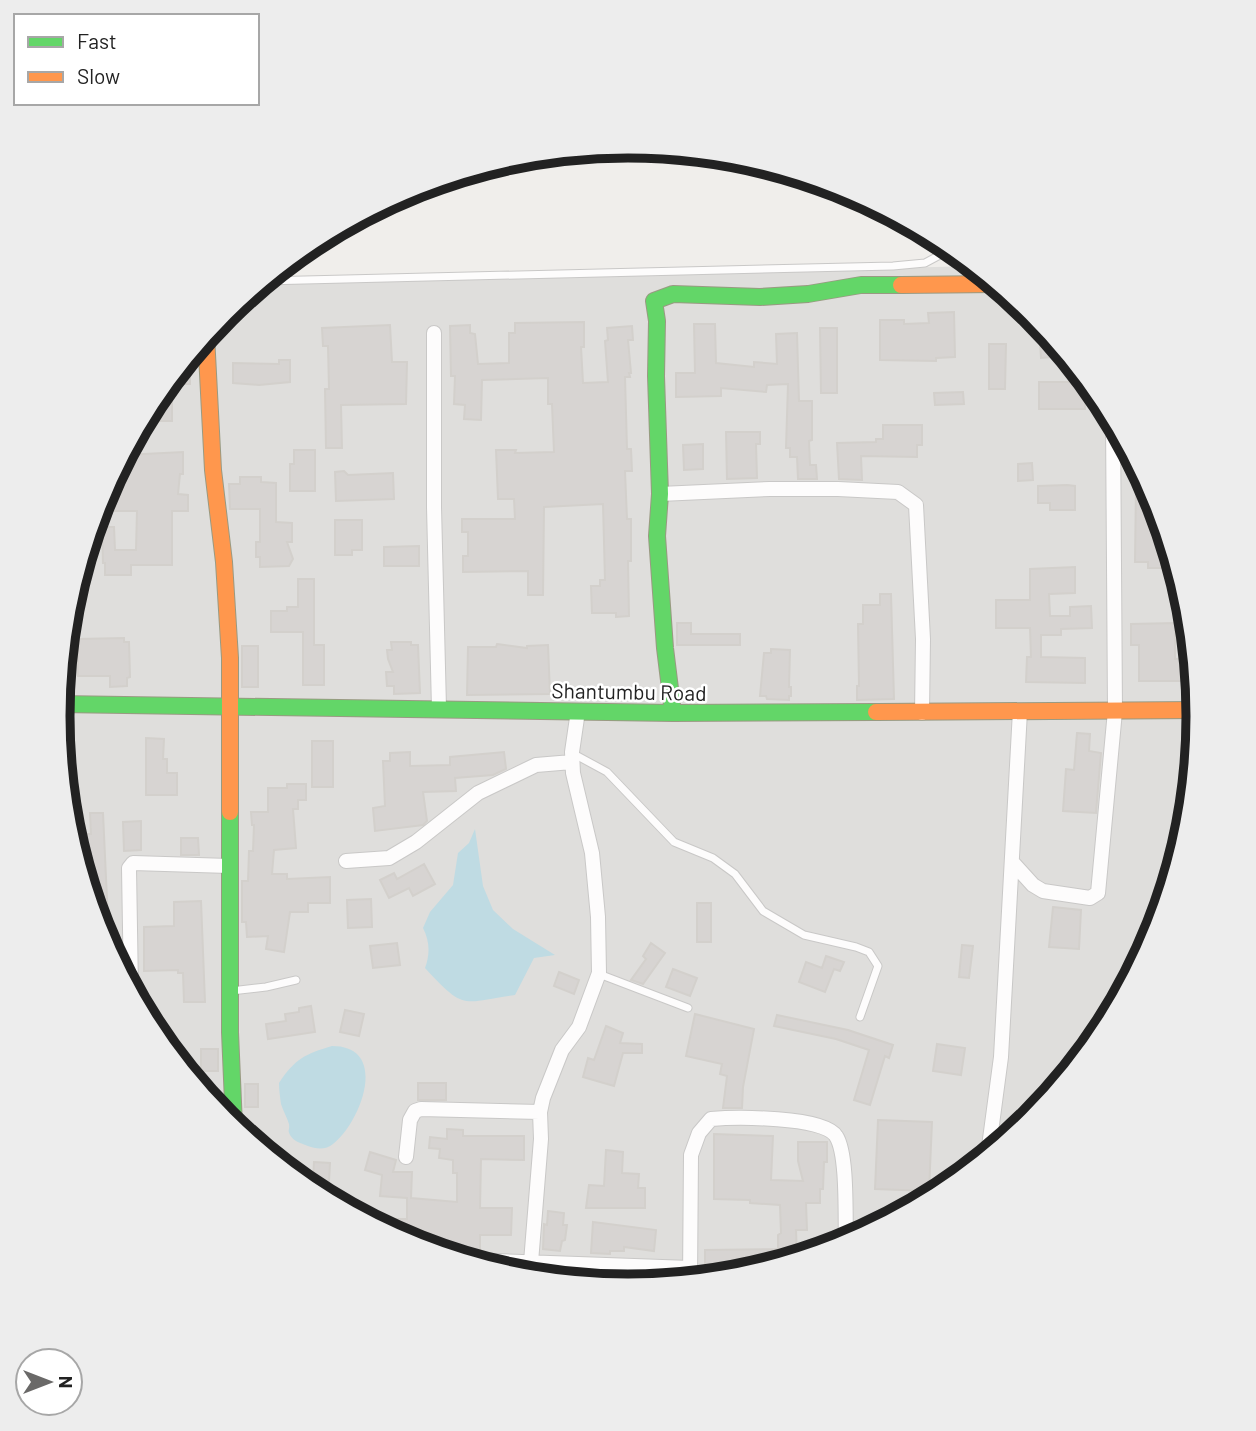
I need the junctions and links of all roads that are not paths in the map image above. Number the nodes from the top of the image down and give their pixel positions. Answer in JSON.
{"nodes":[{"id":1,"x":941,"y":254,"type":"edge"},
{"id":2,"x":977,"y":280,"type":"edge"},
{"id":3,"x":279,"y":281,"type":"edge"},
{"id":4,"x":434,"y":333,"type":"dead end"},
{"id":5,"x":207,"y":350,"type":"edge"},
{"id":6,"x":1113,"y":440,"type":"edge"},
{"id":7,"x":660,"y":494,"type":"junction"},
{"id":8,"x":70,"y":704,"type":"edge"},
{"id":9,"x":228,"y":705,"type":"junction"},
{"id":10,"x":439,"y":708,"type":"junction"},
{"id":11,"x":578,"y":710,"type":"junction"},
{"id":12,"x":1186,"y":710,"type":"edge"},
{"id":13,"x":1020,"y":711,"type":"junction"},
{"id":14,"x":1115,"y":711,"type":"junction"},
{"id":15,"x":673,"y":713,"type":"junction"},
{"id":16,"x":922,"y":713,"type":"junction"},
{"id":17,"x":572,"y":757,"type":"junction"},
{"id":18,"x":346,"y":861,"type":"dead end"},
{"id":19,"x":1013,"y":863,"type":"junction"},
{"id":20,"x":229,"y":866,"type":"junction"},
{"id":21,"x":131,"y":967,"type":"edge"},
{"id":22,"x":599,"y":974,"type":"junction"},
{"id":23,"x":296,"y":980,"type":"dead end"},
{"id":24,"x":230,"y":991,"type":"junction"},
{"id":25,"x":688,"y":1008,"type":"dead end"},
{"id":26,"x":860,"y":1017,"type":"dead end"},
{"id":27,"x":233,"y":1110,"type":"edge"},
{"id":28,"x":540,"y":1111,"type":"junction"},
{"id":29,"x":990,"y":1140,"type":"edge"},
{"id":30,"x":406,"y":1157,"type":"dead end"},
{"id":31,"x":845,"y":1229,"type":"edge"},
{"id":32,"x":513,"y":1261,"type":"edge"},
{"id":33,"x":531,"y":1262,"type":"junction"},
{"id":34,"x":690,"y":1270,"type":"edge"},
{"id":35,"x":664,"y":1272,"type":"edge"}],
"edges":[{"from":1,"to":3,"type":"lane"},
{"from":2,"to":7,"type":"street"},
{"from":4,"to":10,"type":"street"},
{"from":5,"to":9,"type":"street"},
{"from":6,"to":14,"type":"street"},
{"from":7,"to":15,"type":"street"},
{"from":7,"to":16,"type":"street"},
{"from":8,"to":9,"type":"street","name":"Shantumbu Road"},
{"from":9,"to":10,"type":"street","name":"Shantumbu Road"},
{"from":9,"to":20,"type":"street"},
{"from":10,"to":11,"type":"street","name":"Shantumbu Road"},
{"from":11,"to":15,"type":"street","name":"Shantumbu Road"},
{"from":11,"to":17,"type":"street"},
{"from":12,"to":14,"type":"street","name":"Shantumbu Road"},
{"from":13,"to":14,"type":"street","name":"Shantumbu Road"},
{"from":13,"to":16,"type":"street","name":"Shantumbu Road"},
{"from":13,"to":19,"type":"street"},
{"from":14,"to":19,"type":"street"},
{"from":15,"to":16,"type":"street","name":"Shantumbu Road"},
{"from":17,"to":18,"type":"street"},
{"from":17,"to":22,"type":"street"},
{"from":17,"to":26,"type":"lane"},
{"from":19,"to":29,"type":"street"},
{"from":20,"to":21,"type":"street"},
{"from":20,"to":24,"type":"street"},
{"from":22,"to":25,"type":"lane"},
{"from":22,"to":28,"type":"street"},
{"from":23,"to":24,"type":"lane"},
{"from":24,"to":27,"type":"street"},
{"from":28,"to":30,"type":"street"},
{"from":28,"to":33,"type":"street"},
{"from":31,"to":34,"type":"street"},
{"from":32,"to":33,"type":"street"},
{"from":33,"to":35,"type":"street"}]}
